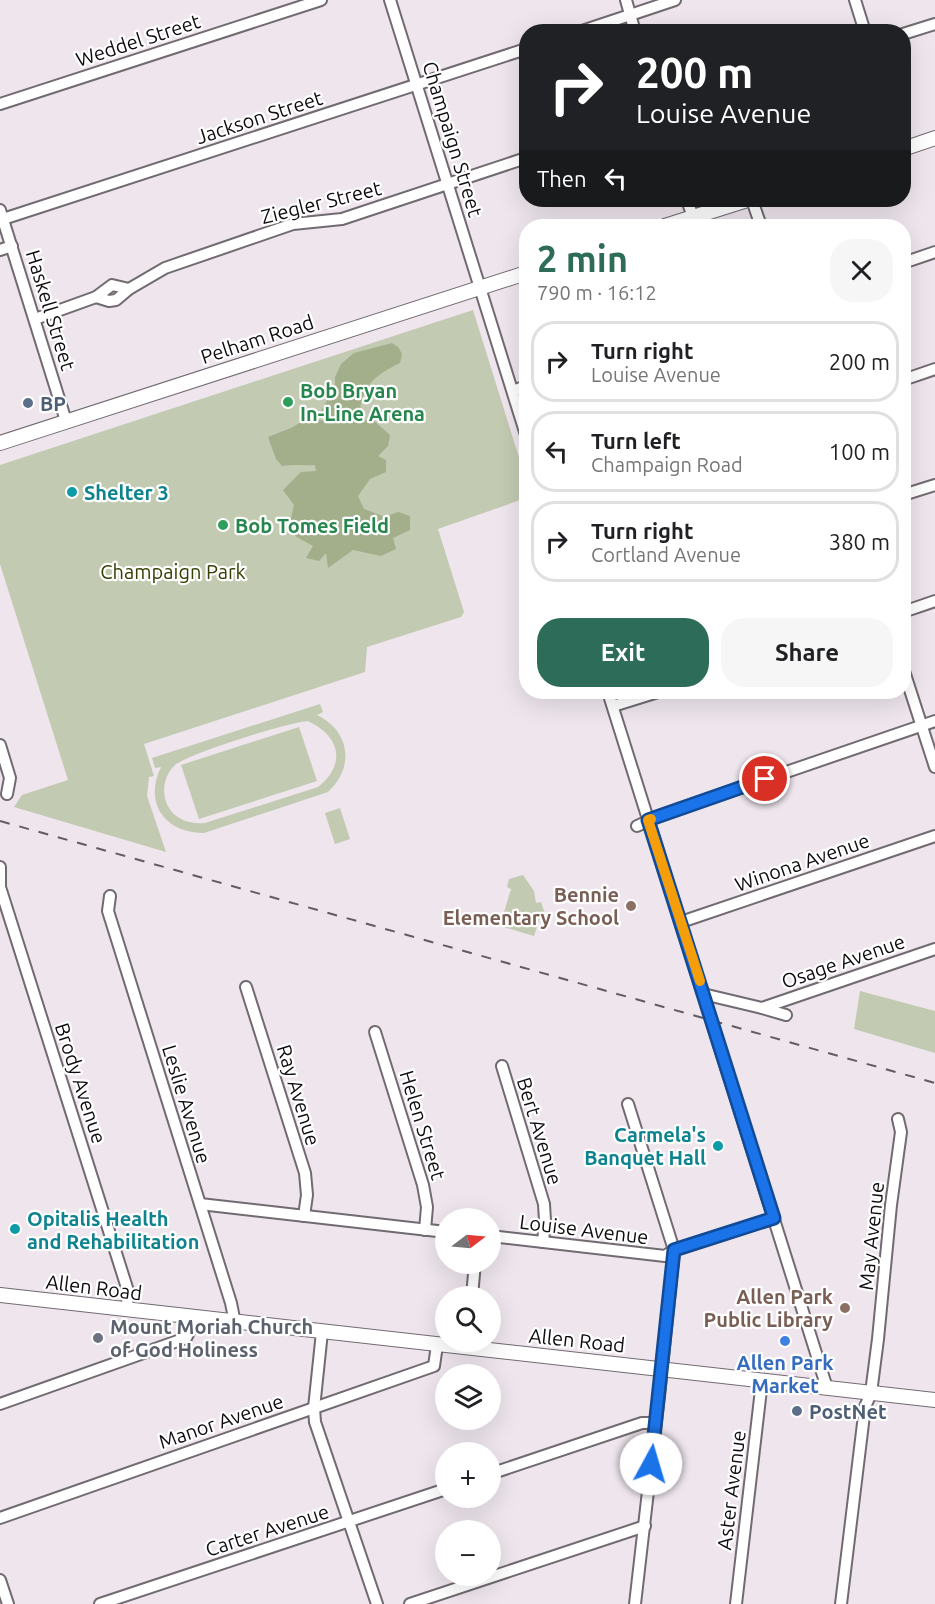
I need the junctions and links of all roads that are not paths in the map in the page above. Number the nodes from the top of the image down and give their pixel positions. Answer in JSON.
{"nodes":[{"id":1,"x":321,"y":0,"type":"edge"},
{"id":2,"x":390,"y":0,"type":"edge"},
{"id":3,"x":626,"y":0,"type":"edge"},
{"id":4,"x":675,"y":0,"type":"edge"},
{"id":5,"x":855,"y":0,"type":"edge"},
{"id":6,"x":630,"y":15,"type":"junction"},
{"id":7,"x":603,"y":24,"type":"edge"},
{"id":8,"x":633,"y":24,"type":"edge"},
{"id":9,"x":862,"y":24,"type":"edge"},
{"id":10,"x":935,"y":24,"type":"edge"},
{"id":11,"x":911,"y":32,"type":"edge"},
{"id":12,"x":519,"y":51,"type":"edge"},
{"id":13,"x":417,"y":85,"type":"junction"},
{"id":14,"x":0,"y":104,"type":"edge"},
{"id":15,"x":935,"y":138,"type":"edge"},
{"id":16,"x":911,"y":146,"type":"edge"},
{"id":17,"x":519,"y":160,"type":"edge"},
{"id":18,"x":448,"y":184,"type":"junction"},
{"id":19,"x":689,"y":207,"type":"edge"},
{"id":20,"x":725,"y":207,"type":"edge"},
{"id":21,"x":2,"y":214,"type":"edge"},
{"id":22,"x":693,"y":217,"type":"junction"},
{"id":23,"x":687,"y":219,"type":"edge"},
{"id":24,"x":12,"y":246,"type":"junction"},
{"id":25,"x":0,"y":250,"type":"edge"},
{"id":26,"x":935,"y":252,"type":"edge"},
{"id":27,"x":911,"y":260,"type":"edge"},
{"id":28,"x":519,"y":275,"type":"edge"},
{"id":29,"x":480,"y":288,"type":"junction"},
{"id":30,"x":35,"y":319,"type":"junction"},
{"id":31,"x":935,"y":369,"type":"edge"},
{"id":32,"x":911,"y":377,"type":"edge"},
{"id":33,"x":519,"y":389,"type":"edge"},
{"id":34,"x":513,"y":391,"type":"junction"},
{"id":35,"x":519,"y":411,"type":"edge"},
{"id":36,"x":66,"y":421,"type":"junction"},
{"id":37,"x":0,"y":443,"type":"edge"},
{"id":38,"x":935,"y":485,"type":"edge"},
{"id":39,"x":911,"y":492,"type":"edge"},
{"id":40,"x":935,"y":601,"type":"edge"},
{"id":41,"x":911,"y":609,"type":"edge"},
{"id":42,"x":911,"y":692,"type":"edge"},
{"id":43,"x":610,"y":699,"type":"edge"},
{"id":44,"x":636,"y":699,"type":"edge"},
{"id":45,"x":613,"y":706,"type":"junction"},
{"id":46,"x":935,"y":721,"type":"edge"},
{"id":47,"x":922,"y":725,"type":"junction"},
{"id":48,"x":0,"y":745,"type":"edge"},
{"id":49,"x":935,"y":767,"type":"edge"},
{"id":50,"x":7,"y":794,"type":"dead end"},
{"id":51,"x":648,"y":820,"type":"junction"},
{"id":52,"x":637,"y":826,"type":"dead end"},
{"id":53,"x":935,"y":836,"type":"edge"},
{"id":54,"x":0,"y":867,"type":"edge"},
{"id":55,"x":110,"y":896,"type":"dead end"},
{"id":56,"x":681,"y":922,"type":"junction"},
{"id":57,"x":935,"y":949,"type":"edge"},
{"id":58,"x":246,"y":987,"type":"dead end"},
{"id":59,"x":704,"y":994,"type":"junction"},
{"id":60,"x":762,"y":1008,"type":"junction"},
{"id":61,"x":786,"y":1015,"type":"dead end"},
{"id":62,"x":375,"y":1032,"type":"dead end"},
{"id":63,"x":502,"y":1066,"type":"dead end"},
{"id":64,"x":628,"y":1104,"type":"dead end"},
{"id":65,"x":898,"y":1119,"type":"dead end"},
{"id":66,"x":200,"y":1204,"type":"junction"},
{"id":67,"x":304,"y":1216,"type":"junction"},
{"id":68,"x":774,"y":1218,"type":"junction"},
{"id":69,"x":425,"y":1230,"type":"junction"},
{"id":70,"x":435,"y":1231,"type":"edge"},
{"id":71,"x":501,"y":1237,"type":"edge"},
{"id":72,"x":543,"y":1242,"type":"junction"},
{"id":73,"x":674,"y":1250,"type":"junction"},
{"id":74,"x":0,"y":1295,"type":"edge"},
{"id":75,"x":127,"y":1310,"type":"junction"},
{"id":76,"x":196,"y":1318,"type":"junction"},
{"id":77,"x":235,"y":1323,"type":"junction"},
{"id":78,"x":322,"y":1332,"type":"junction"},
{"id":79,"x":435,"y":1345,"type":"edge"},
{"id":80,"x":501,"y":1349,"type":"edge"},
{"id":81,"x":436,"y":1352,"type":"edge"},
{"id":82,"x":661,"y":1370,"type":"junction"},
{"id":83,"x":762,"y":1381,"type":"junction"},
{"id":84,"x":827,"y":1388,"type":"junction"},
{"id":85,"x":870,"y":1393,"type":"junction"},
{"id":86,"x":935,"y":1401,"type":"edge"},
{"id":87,"x":0,"y":1404,"type":"edge"},
{"id":88,"x":314,"y":1407,"type":"junction"},
{"id":89,"x":656,"y":1423,"type":"junction"},
{"id":90,"x":501,"y":1470,"type":"edge"},
{"id":91,"x":435,"y":1493,"type":"edge"},
{"id":92,"x":0,"y":1518,"type":"edge"},
{"id":93,"x":350,"y":1521,"type":"junction"},
{"id":94,"x":645,"y":1526,"type":"junction"},
{"id":95,"x":0,"y":1580,"type":"edge"},
{"id":96,"x":8,"y":1604,"type":"edge"},
{"id":97,"x":100,"y":1604,"type":"edge"},
{"id":98,"x":377,"y":1604,"type":"edge"},
{"id":99,"x":410,"y":1604,"type":"edge"},
{"id":100,"x":635,"y":1604,"type":"edge"},
{"id":101,"x":736,"y":1604,"type":"edge"},
{"id":102,"x":841,"y":1604,"type":"edge"}],
"edges":[{"from":1,"to":14,"type":"street","name":"Weddel Street"},
{"from":2,"to":13,"type":"street","name":"Champaign Street"},
{"from":3,"to":6,"type":"street"},
{"from":4,"to":6,"type":"street"},
{"from":5,"to":9,"type":"street"},
{"from":6,"to":7,"type":"street"},
{"from":6,"to":8,"type":"street"},
{"from":10,"to":11,"type":"street"},
{"from":12,"to":13,"type":"street","name":"Jackson Street"},
{"from":13,"to":18,"type":"street","name":"Champaign Street"},
{"from":13,"to":21,"type":"street","name":"Jackson Street"},
{"from":15,"to":16,"type":"main road"},
{"from":17,"to":18,"type":"street","name":"Ziegler Street"},
{"from":18,"to":29,"type":"street","name":"Champaign Street"},
{"from":18,"to":30,"type":"street","name":"Ziegler Street"},
{"from":19,"to":22,"type":"street"},
{"from":20,"to":22,"type":"main road"},
{"from":21,"to":24,"type":"street","name":"Haskell Street"},
{"from":22,"to":23,"type":"main road"},
{"from":24,"to":25,"type":"street"},
{"from":24,"to":30,"type":"street","name":"Haskell Street"},
{"from":26,"to":27,"type":"street"},
{"from":28,"to":29,"type":"main road","name":"Pelham Road"},
{"from":29,"to":34,"type":"street","name":"Champaign Street"},
{"from":29,"to":36,"type":"main road","name":"Pelham Road"},
{"from":30,"to":36,"type":"street","name":"Haskell Street"},
{"from":31,"to":32,"type":"street"},
{"from":33,"to":34,"type":"street"},
{"from":34,"to":35,"type":"street","name":"Champaign Street"},
{"from":36,"to":37,"type":"main road","name":"Pelham Road"},
{"from":38,"to":39,"type":"street"},
{"from":40,"to":41,"type":"street"},
{"from":42,"to":47,"type":"street"},
{"from":43,"to":45,"type":"street"},
{"from":44,"to":45,"type":"street"},
{"from":45,"to":51,"type":"street"},
{"from":46,"to":47,"type":"street"},
{"from":47,"to":49,"type":"street"},
{"from":47,"to":51,"type":"street"},
{"from":48,"to":50,"type":"street"},
{"from":51,"to":52,"type":"street"},
{"from":51,"to":56,"type":"street"},
{"from":53,"to":56,"type":"street","name":"Winona Avenue"},
{"from":54,"to":75,"type":"street","name":"Brody Avenue"},
{"from":55,"to":66,"type":"street","name":"Leslie Avenue"},
{"from":56,"to":59,"type":"street"},
{"from":57,"to":60,"type":"street","name":"Osage Avenue"},
{"from":58,"to":67,"type":"street","name":"Ray Avenue"},
{"from":59,"to":60,"type":"street","name":"Osage Avenue"},
{"from":59,"to":68,"type":"street"},
{"from":60,"to":61,"type":"street","name":"Osage Avenue"},
{"from":62,"to":69,"type":"street","name":"Helen Street"},
{"from":63,"to":72,"type":"street","name":"Bert Avenue"},
{"from":64,"to":73,"type":"street"},
{"from":65,"to":85,"type":"street","name":"May Avenue"},
{"from":66,"to":67,"type":"street"},
{"from":66,"to":77,"type":"street","name":"Leslie Avenue"},
{"from":67,"to":69,"type":"street"},
{"from":68,"to":73,"type":"street","name":"Louise Avenue"},
{"from":68,"to":84,"type":"street"},
{"from":69,"to":70,"type":"street"},
{"from":71,"to":72,"type":"street","name":"Louise Avenue"},
{"from":72,"to":73,"type":"street","name":"Louise Avenue"},
{"from":73,"to":82,"type":"street"},
{"from":74,"to":75,"type":"main road","name":"Allen Road"},
{"from":75,"to":76,"type":"main road","name":"Allen Road"},
{"from":76,"to":77,"type":"main road","name":"Allen Road"},
{"from":76,"to":87,"type":"street"},
{"from":77,"to":78,"type":"main road","name":"Allen Road"},
{"from":78,"to":79,"type":"main road","name":"Allen Road"},
{"from":78,"to":88,"type":"street"},
{"from":80,"to":82,"type":"main road","name":"Allen Road"},
{"from":81,"to":88,"type":"street","name":"Manor Avenue"},
{"from":82,"to":83,"type":"main road","name":"Allen Road"},
{"from":82,"to":89,"type":"street"},
{"from":83,"to":84,"type":"main road","name":"Allen Road"},
{"from":83,"to":101,"type":"street","name":"Aster Avenue"},
{"from":84,"to":85,"type":"main road","name":"Allen Road"},
{"from":85,"to":86,"type":"main road","name":"Allen Road"},
{"from":85,"to":102,"type":"street","name":"May Avenue"},
{"from":88,"to":92,"type":"street","name":"Manor Avenue"},
{"from":88,"to":93,"type":"street"},
{"from":89,"to":90,"type":"street"},
{"from":89,"to":94,"type":"street"},
{"from":91,"to":93,"type":"street","name":"Carter Avenue"},
{"from":93,"to":97,"type":"street","name":"Carter Avenue"},
{"from":93,"to":98,"type":"street"},
{"from":94,"to":99,"type":"street"},
{"from":94,"to":100,"type":"street"},
{"from":95,"to":96,"type":"street"}]}
